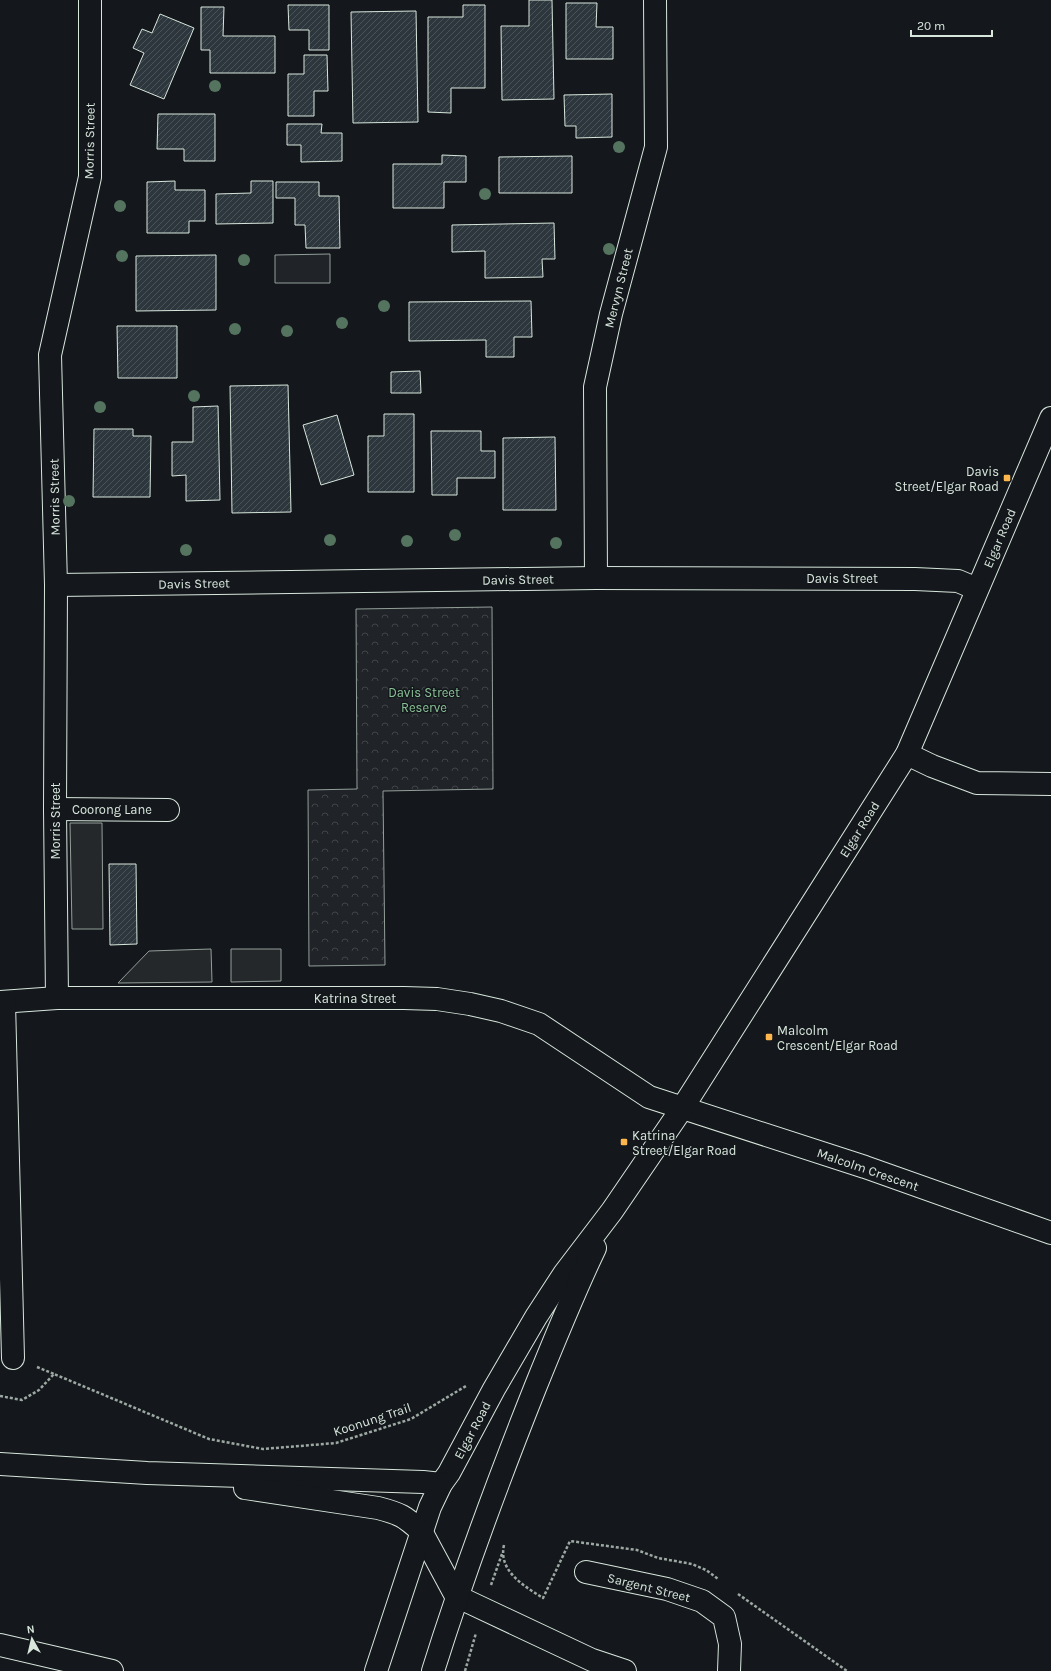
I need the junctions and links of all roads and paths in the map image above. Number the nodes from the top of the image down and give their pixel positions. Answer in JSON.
{"nodes":[{"id":1,"x":90,"y":0,"type":"edge"},
{"id":2,"x":655,"y":0,"type":"edge"},
{"id":3,"x":1051,"y":418,"type":"edge"},
{"id":4,"x":596,"y":578,"type":"junction"},
{"id":5,"x":56,"y":585,"type":"junction"},
{"id":6,"x":978,"y":589,"type":"junction"},
{"id":7,"x":906,"y":754,"type":"junction"},
{"id":8,"x":1051,"y":784,"type":"edge"},
{"id":9,"x":55,"y":809,"type":"junction"},
{"id":10,"x":168,"y":810,"type":"dead end"},
{"id":11,"x":57,"y":998,"type":"junction"},
{"id":12,"x":2,"y":1002,"type":"edge"},
{"id":13,"x":683,"y":1107,"type":"junction"},
{"id":14,"x":612,"y":1211,"type":"junction"},
{"id":15,"x":1051,"y":1233,"type":"edge"},
{"id":16,"x":13,"y":1358,"type":"dead end"},
{"id":17,"x":468,"y":1386,"type":"dead end"},
{"id":18,"x":0,"y":1396,"type":"edge"},
{"id":19,"x":0,"y":1464,"type":"edge"},
{"id":20,"x":147,"y":1473,"type":"junction"},
{"id":21,"x":441,"y":1484,"type":"junction"},
{"id":22,"x":421,"y":1531,"type":"junction"},
{"id":23,"x":586,"y":1572,"type":"dead end"},
{"id":24,"x":456,"y":1596,"type":"junction"},
{"id":25,"x":0,"y":1645,"type":"edge"},
{"id":26,"x":435,"y":1665,"type":"edge"},
{"id":27,"x":112,"y":1671,"type":"edge"},
{"id":28,"x":376,"y":1671,"type":"edge"},
{"id":29,"x":625,"y":1671,"type":"edge"},
{"id":30,"x":729,"y":1671,"type":"edge"}],
"edges":[{"from":1,"to":5,"type":"main road","name":"Morris Street"},
{"from":2,"to":4,"type":"main road","name":"Mervyn Street"},
{"from":3,"to":6,"type":"main road","name":"Elgar Road"},
{"from":4,"to":5,"type":"main road","name":"Davis Street"},
{"from":4,"to":6,"type":"main road","name":"Davis Street"},
{"from":5,"to":9,"type":"main road","name":"Morris Street"},
{"from":6,"to":7,"type":"main road","name":"Elgar Road"},
{"from":7,"to":8,"type":"main road"},
{"from":7,"to":13,"type":"main road","name":"Elgar Road"},
{"from":9,"to":10,"type":"main road","name":"Coorong Lane"},
{"from":9,"to":11,"type":"main road","name":"Morris Street"},
{"from":11,"to":12,"type":"main road","name":"Katrina Street"},
{"from":11,"to":13,"type":"main road","name":"Katrina Street"},
{"from":12,"to":16,"type":"main road"},
{"from":13,"to":14,"type":"main road","name":"Elgar Road"},
{"from":13,"to":15,"type":"main road","name":"Malcolm Crescent"},
{"from":14,"to":21,"type":"main road","name":"Elgar Road"},
{"from":14,"to":24,"type":"main road","name":"Elgar Road"},
{"from":17,"to":18,"type":"path","name":"Koonung Trail"},
{"from":19,"to":20,"type":"main road"},
{"from":20,"to":21,"type":"main road"},
{"from":20,"to":22,"type":"main road"},
{"from":21,"to":22,"type":"main road","name":"Elgar Road"},
{"from":22,"to":24,"type":"main road"},
{"from":22,"to":28,"type":"main road","name":"Elgar Road"},
{"from":23,"to":30,"type":"main road","name":"Sargent Street"},
{"from":24,"to":26,"type":"main road","name":"Elgar Road"},
{"from":24,"to":29,"type":"main road"},
{"from":25,"to":27,"type":"main road"}]}
